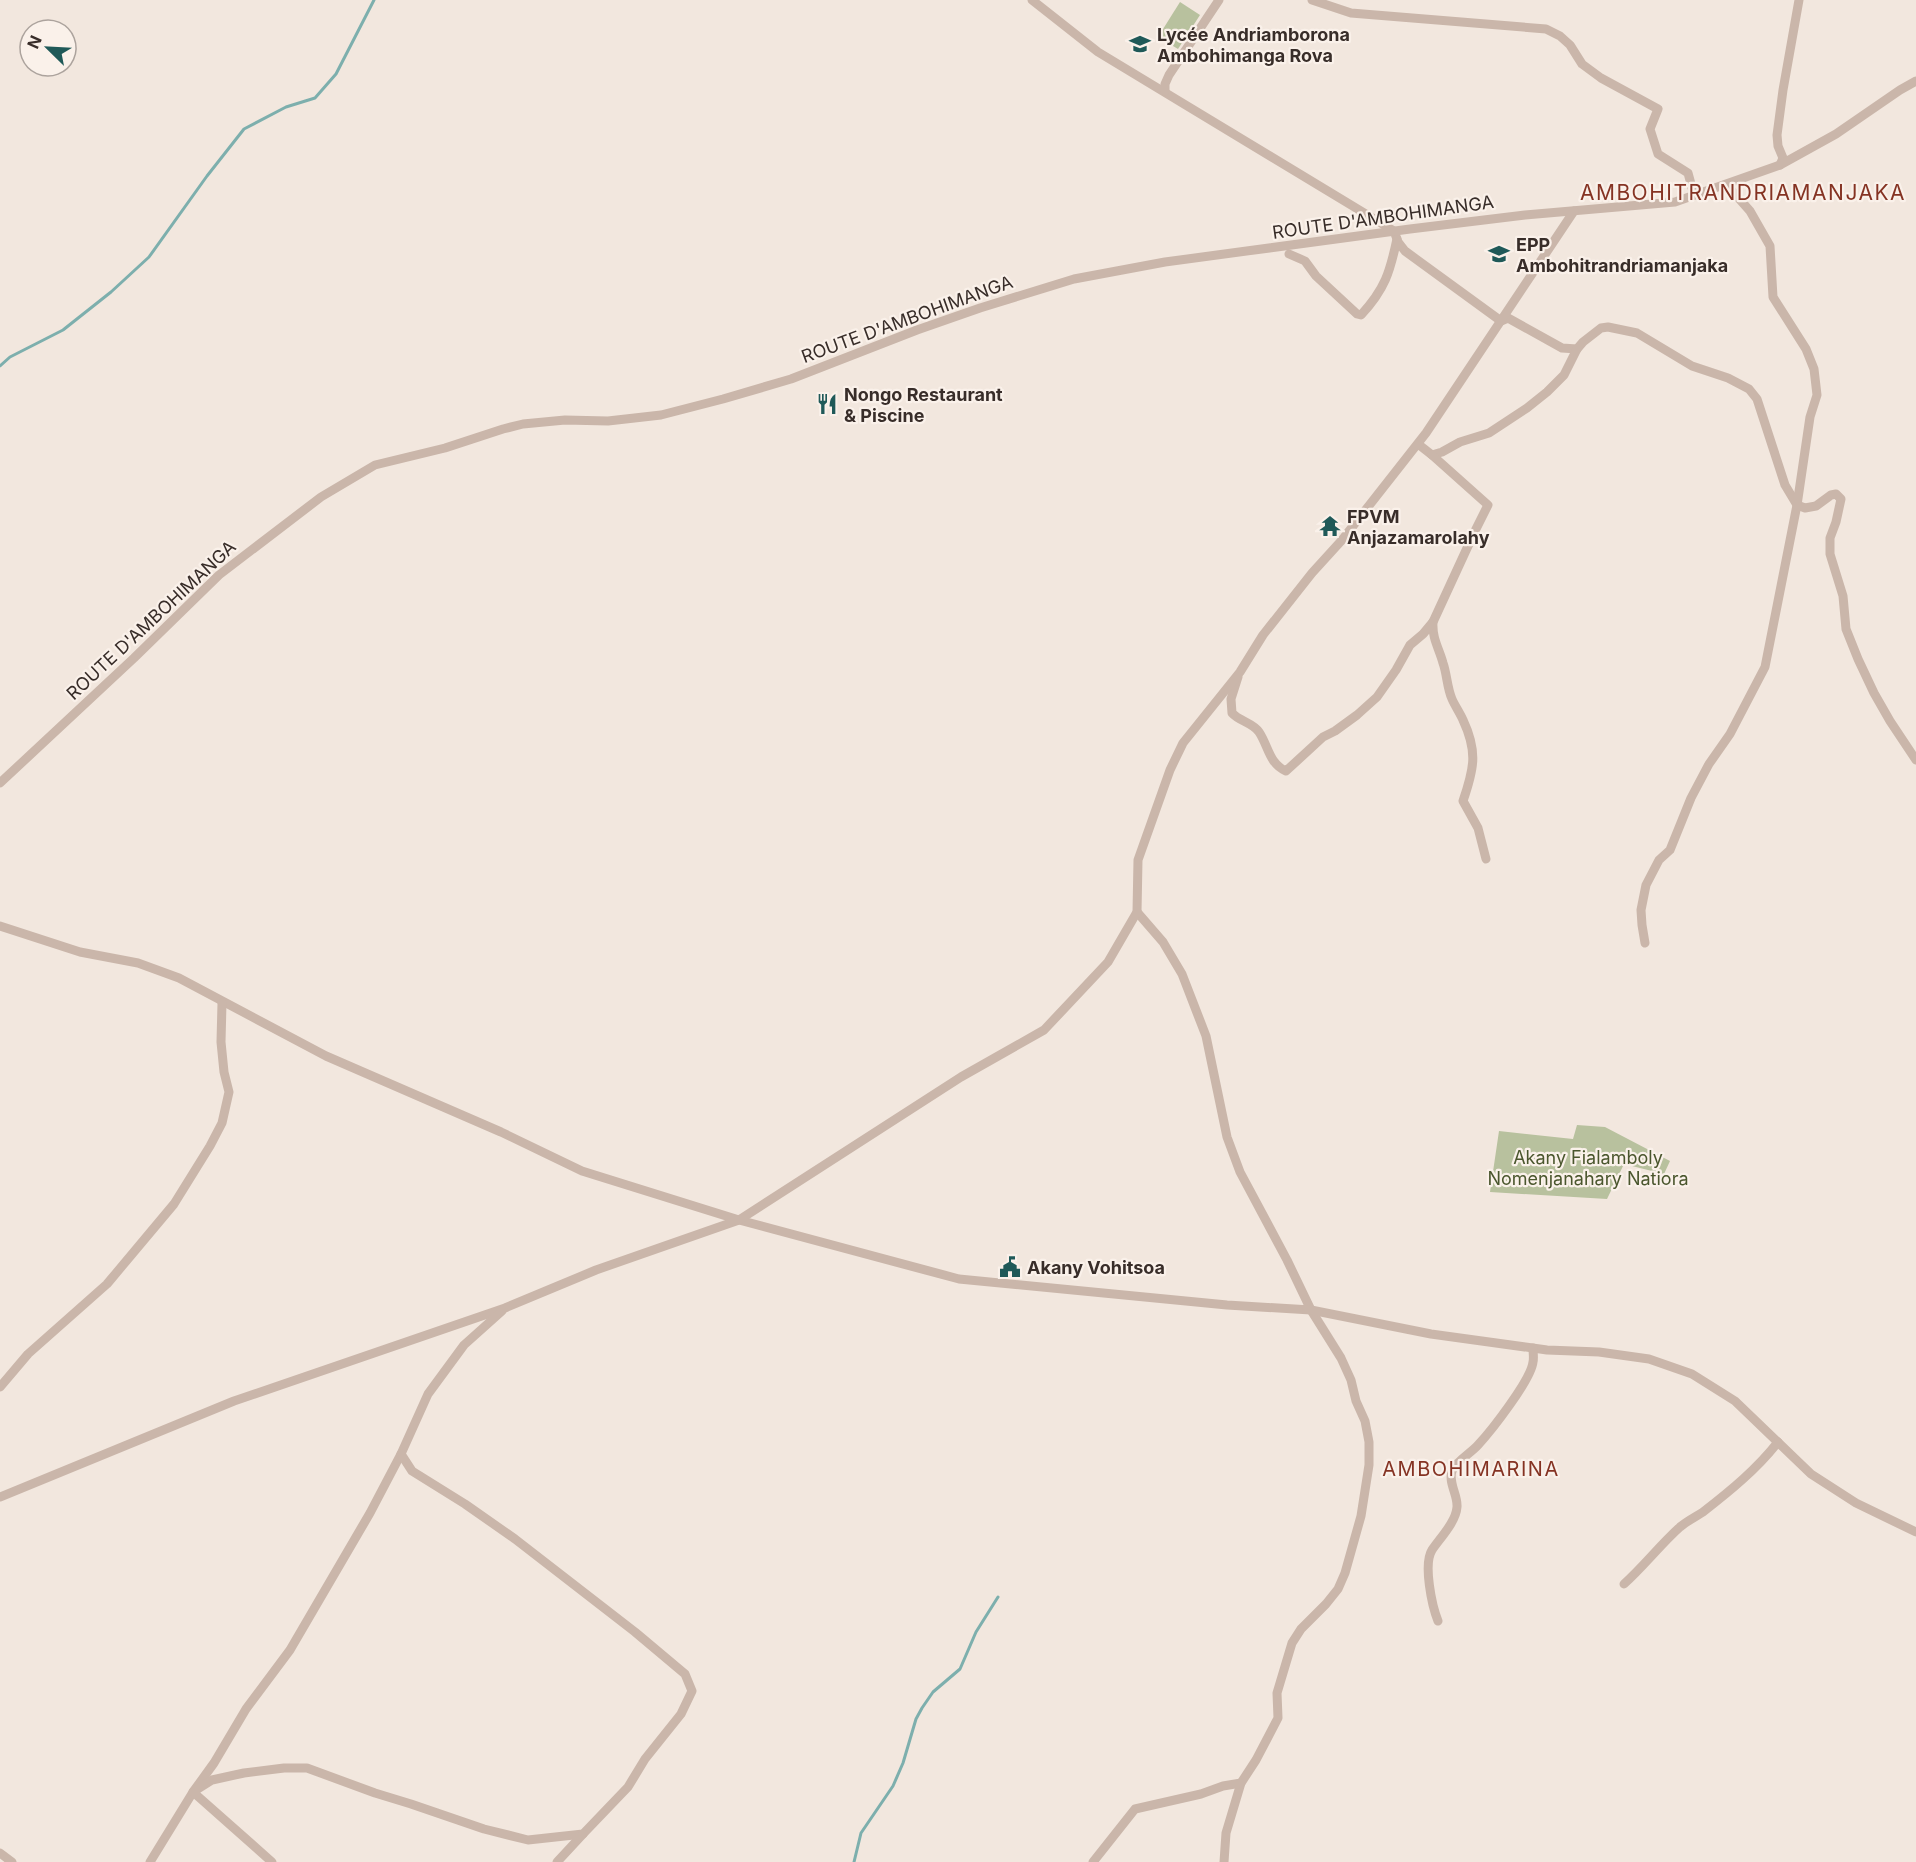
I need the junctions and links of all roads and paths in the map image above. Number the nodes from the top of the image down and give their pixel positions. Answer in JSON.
{"nodes":[{"id":1,"x":1032,"y":0,"type":"edge"},
{"id":2,"x":1219,"y":0,"type":"edge"},
{"id":3,"x":1312,"y":0,"type":"edge"},
{"id":4,"x":1799,"y":0,"type":"edge"},
{"id":5,"x":1916,"y":81,"type":"edge"},
{"id":6,"x":1165,"y":91,"type":"junction"},
{"id":7,"x":1780,"y":165,"type":"junction"},
{"id":8,"x":1727,"y":185,"type":"junction"},
{"id":9,"x":1694,"y":195,"type":"junction"},
{"id":10,"x":1575,"y":211,"type":"junction"},
{"id":11,"x":1395,"y":235,"type":"junction"},
{"id":12,"x":1289,"y":254,"type":"dead end"},
{"id":13,"x":1501,"y":321,"type":"junction"},
{"id":14,"x":1577,"y":349,"type":"junction"},
{"id":15,"x":1418,"y":444,"type":"junction"},
{"id":16,"x":1432,"y":455,"type":"junction"},
{"id":17,"x":1797,"y":505,"type":"junction"},
{"id":18,"x":1433,"y":622,"type":"junction"},
{"id":19,"x":1240,"y":672,"type":"junction"},
{"id":20,"x":1916,"y":760,"type":"edge"},
{"id":21,"x":0,"y":783,"type":"edge"},
{"id":22,"x":1486,"y":859,"type":"dead end"},
{"id":23,"x":1137,"y":912,"type":"junction"},
{"id":24,"x":0,"y":926,"type":"edge"},
{"id":25,"x":1645,"y":943,"type":"dead end"},
{"id":26,"x":222,"y":1003,"type":"junction"},
{"id":27,"x":739,"y":1220,"type":"junction"},
{"id":28,"x":504,"y":1308,"type":"junction"},
{"id":29,"x":1311,"y":1310,"type":"junction"},
{"id":30,"x":1533,"y":1348,"type":"junction"},
{"id":31,"x":0,"y":1387,"type":"edge"},
{"id":32,"x":1778,"y":1442,"type":"junction"},
{"id":33,"x":401,"y":1454,"type":"junction"},
{"id":34,"x":0,"y":1497,"type":"edge"},
{"id":35,"x":1916,"y":1532,"type":"edge"},
{"id":36,"x":1624,"y":1584,"type":"dead end"},
{"id":37,"x":1438,"y":1621,"type":"dead end"},
{"id":38,"x":1241,"y":1783,"type":"junction"},
{"id":39,"x":193,"y":1792,"type":"junction"},
{"id":40,"x":583,"y":1834,"type":"junction"},
{"id":41,"x":0,"y":1853,"type":"edge"},
{"id":42,"x":153,"y":1861,"type":"edge"},
{"id":43,"x":12,"y":1862,"type":"edge"},
{"id":44,"x":272,"y":1862,"type":"edge"},
{"id":45,"x":557,"y":1862,"type":"edge"},
{"id":46,"x":1093,"y":1862,"type":"edge"},
{"id":47,"x":1224,"y":1862,"type":"edge"}],
"edges":[{"from":1,"to":6,"type":"street"},
{"from":2,"to":6,"type":"street"},
{"from":3,"to":9,"type":"street"},
{"from":4,"to":7,"type":"street"},
{"from":5,"to":7,"type":"street","name":"ROUTE D'AMBOHIMANGA"},
{"from":6,"to":11,"type":"street"},
{"from":7,"to":8,"type":"street","name":"ROUTE D'AMBOHIMANGA"},
{"from":8,"to":9,"type":"street","name":"ROUTE D'AMBOHIMANGA"},
{"from":8,"to":17,"type":"street"},
{"from":9,"to":10,"type":"street","name":"ROUTE D'AMBOHIMANGA"},
{"from":10,"to":11,"type":"street","name":"ROUTE D'AMBOHIMANGA"},
{"from":10,"to":13,"type":"street"},
{"from":11,"to":12,"type":"street"},
{"from":11,"to":13,"type":"street"},
{"from":11,"to":21,"type":"street","name":"ROUTE D'AMBOHIMANGA"},
{"from":13,"to":14,"type":"street"},
{"from":13,"to":15,"type":"street"},
{"from":14,"to":16,"type":"street"},
{"from":14,"to":17,"type":"street"},
{"from":15,"to":16,"type":"street"},
{"from":15,"to":19,"type":"street"},
{"from":16,"to":18,"type":"street"},
{"from":17,"to":20,"type":"street"},
{"from":17,"to":25,"type":"street"},
{"from":18,"to":19,"type":"street"},
{"from":18,"to":22,"type":"street"},
{"from":19,"to":23,"type":"street"},
{"from":23,"to":27,"type":"street"},
{"from":23,"to":29,"type":"street"},
{"from":24,"to":26,"type":"street"},
{"from":26,"to":27,"type":"street"},
{"from":26,"to":31,"type":"street"},
{"from":27,"to":28,"type":"street"},
{"from":27,"to":29,"type":"street"},
{"from":28,"to":33,"type":"street"},
{"from":28,"to":34,"type":"street"},
{"from":29,"to":30,"type":"street"},
{"from":29,"to":38,"type":"street"},
{"from":30,"to":32,"type":"street"},
{"from":30,"to":37,"type":"street"},
{"from":32,"to":35,"type":"street"},
{"from":32,"to":36,"type":"street"},
{"from":33,"to":39,"type":"street"},
{"from":33,"to":40,"type":"street"},
{"from":38,"to":46,"type":"street"},
{"from":38,"to":47,"type":"street"},
{"from":39,"to":40,"type":"street"},
{"from":39,"to":42,"type":"street"},
{"from":39,"to":44,"type":"street"},
{"from":40,"to":45,"type":"street"},
{"from":41,"to":43,"type":"street"}]}
